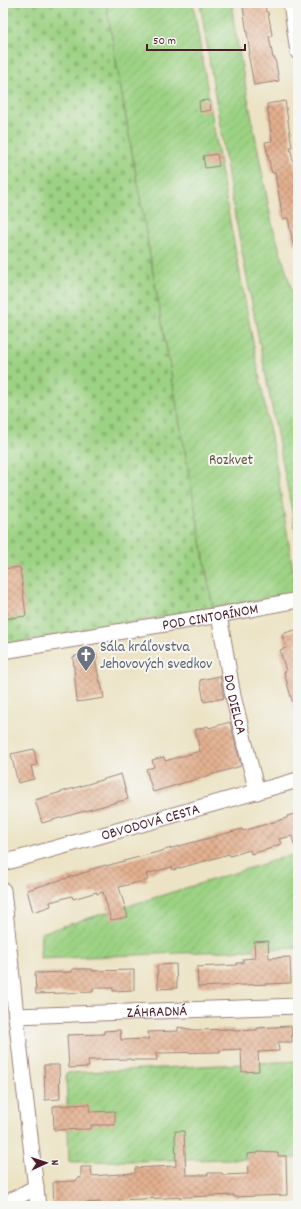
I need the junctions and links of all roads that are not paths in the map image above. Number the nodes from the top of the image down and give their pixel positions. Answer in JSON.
{"nodes":[{"id":1,"x":291,"y":3,"type":"edge"},
{"id":2,"x":298,"y":52,"type":"edge"},
{"id":3,"x":298,"y":600,"type":"edge"},
{"id":4,"x":220,"y":615,"type":"junction"},
{"id":5,"x":3,"y":651,"type":"edge"},
{"id":6,"x":298,"y":780,"type":"edge"},
{"id":7,"x":257,"y":792,"type":"junction"},
{"id":8,"x":3,"y":863,"type":"edge"},
{"id":9,"x":3,"y":890,"type":"edge"},
{"id":10,"x":298,"y":1006,"type":"edge"},
{"id":11,"x":16,"y":1016,"type":"junction"},
{"id":12,"x":36,"y":1187,"type":"junction"},
{"id":13,"x":3,"y":1205,"type":"edge"},
{"id":14,"x":38,"y":1206,"type":"edge"}],
"edges":[{"from":1,"to":2,"type":"street"},
{"from":3,"to":4,"type":"street","name":"POD CINTORÍNOM"},
{"from":4,"to":5,"type":"street","name":"POD CINTORÍNOM"},
{"from":4,"to":7,"type":"street","name":"DO DIELCA"},
{"from":6,"to":7,"type":"street","name":"OBVODOVÁ CESTA"},
{"from":7,"to":8,"type":"street","name":"OBVODOVÁ CESTA"},
{"from":9,"to":11,"type":"street"},
{"from":10,"to":11,"type":"street","name":"ZÁHRADNÁ"},
{"from":11,"to":12,"type":"street"},
{"from":12,"to":13,"type":"street"},
{"from":12,"to":14,"type":"street"}]}
